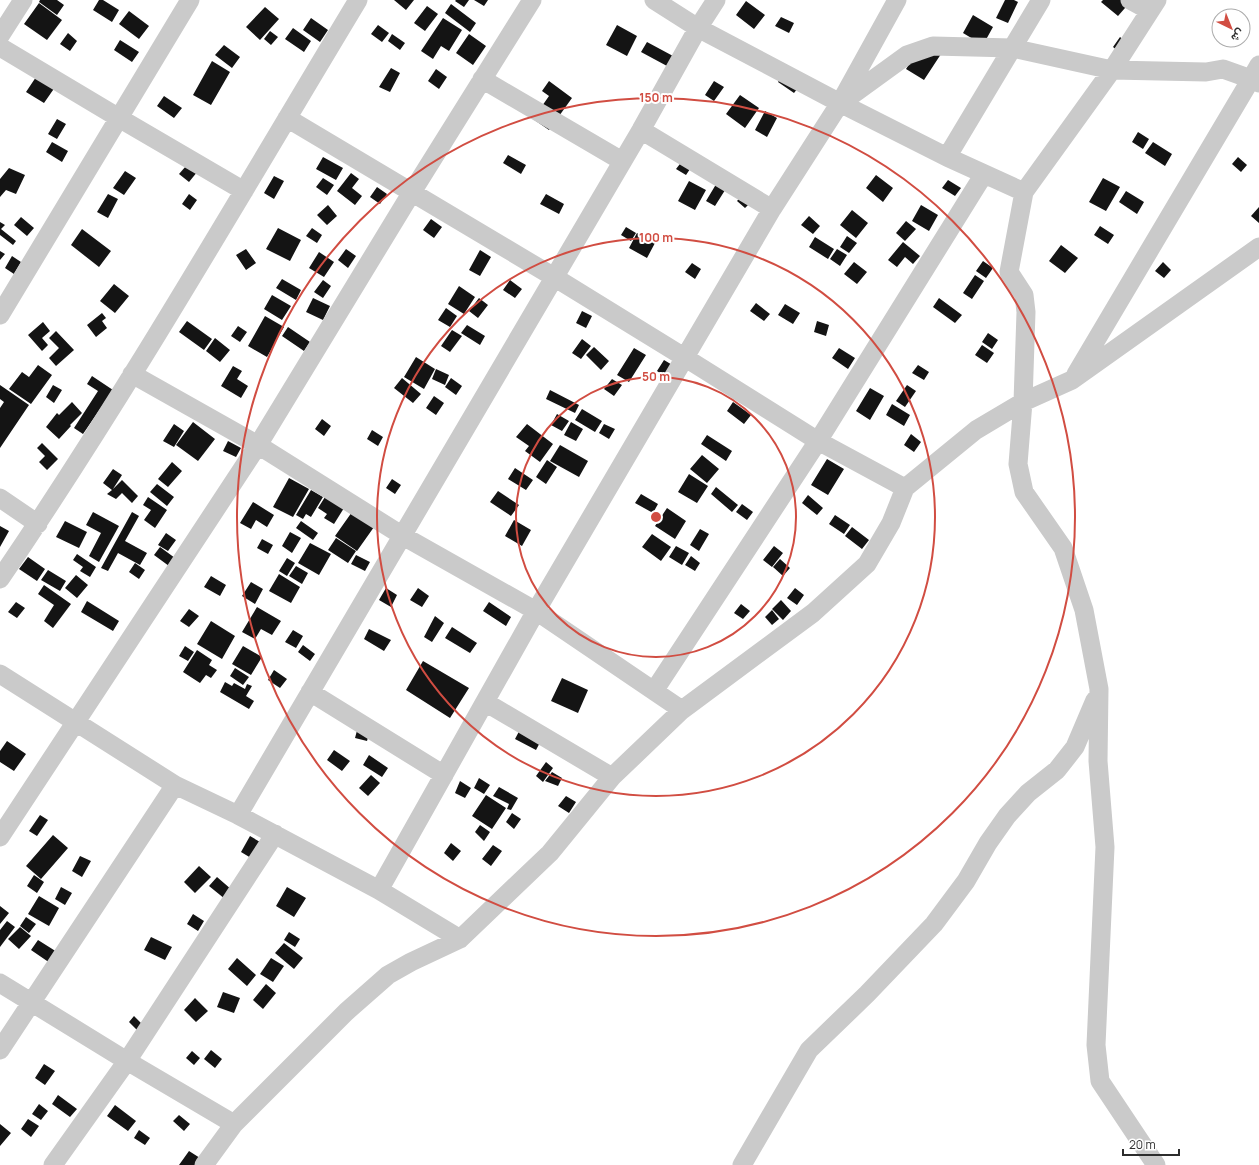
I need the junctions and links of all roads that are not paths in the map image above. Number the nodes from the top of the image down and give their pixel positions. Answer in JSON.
{"nodes":[{"id":1,"x":23,"y":0,"type":"edge"},
{"id":2,"x":190,"y":0,"type":"edge"},
{"id":3,"x":358,"y":0,"type":"edge"},
{"id":4,"x":532,"y":0,"type":"edge"},
{"id":5,"x":654,"y":0,"type":"edge"},
{"id":6,"x":716,"y":0,"type":"edge"},
{"id":7,"x":1041,"y":0,"type":"edge"},
{"id":8,"x":1130,"y":0,"type":"edge"},
{"id":9,"x":893,"y":5,"type":"edge"},
{"id":10,"x":1153,"y":6,"type":"edge"},
{"id":11,"x":698,"y":28,"type":"junction"},
{"id":12,"x":0,"y":36,"type":"edge"},
{"id":13,"x":0,"y":47,"type":"edge"},
{"id":14,"x":1012,"y":48,"type":"junction"},
{"id":15,"x":1112,"y":70,"type":"junction"},
{"id":16,"x":1256,"y":76,"type":"edge"},
{"id":17,"x":482,"y":79,"type":"junction"},
{"id":18,"x":840,"y":103,"type":"junction"},
{"id":19,"x":119,"y":118,"type":"junction"},
{"id":20,"x":286,"y":118,"type":"junction"},
{"id":21,"x":641,"y":130,"type":"junction"},
{"id":22,"x":946,"y":157,"type":"junction"},
{"id":23,"x":622,"y":161,"type":"junction"},
{"id":24,"x":984,"y":174,"type":"junction"},
{"id":25,"x":244,"y":191,"type":"junction"},
{"id":26,"x":412,"y":192,"type":"junction"},
{"id":27,"x":1024,"y":192,"type":"junction"},
{"id":28,"x":772,"y":209,"type":"junction"},
{"id":29,"x":1259,"y":247,"type":"edge"},
{"id":30,"x":554,"y":277,"type":"junction"},
{"id":31,"x":0,"y":315,"type":"edge"},
{"id":32,"x":684,"y":357,"type":"junction"},
{"id":33,"x":132,"y":374,"type":"junction"},
{"id":34,"x":1072,"y":380,"type":"junction"},
{"id":35,"x":1023,"y":402,"type":"junction"},
{"id":36,"x":818,"y":441,"type":"junction"},
{"id":37,"x":258,"y":445,"type":"junction"},
{"id":38,"x":905,"y":488,"type":"junction"},
{"id":39,"x":0,"y":498,"type":"edge"},
{"id":40,"x":38,"y":524,"type":"junction"},
{"id":41,"x":403,"y":536,"type":"junction"},
{"id":42,"x":0,"y":579,"type":"edge"},
{"id":43,"x":536,"y":611,"type":"junction"},
{"id":44,"x":0,"y":674,"type":"edge"},
{"id":45,"x":1099,"y":689,"type":"junction"},
{"id":46,"x":654,"y":691,"type":"junction"},
{"id":47,"x":310,"y":692,"type":"junction"},
{"id":48,"x":485,"y":702,"type":"junction"},
{"id":49,"x":682,"y":710,"type":"junction"},
{"id":50,"x":76,"y":723,"type":"junction"},
{"id":51,"x":444,"y":775,"type":"junction"},
{"id":52,"x":612,"y":777,"type":"junction"},
{"id":53,"x":175,"y":785,"type":"junction"},
{"id":54,"x":238,"y":814,"type":"junction"},
{"id":55,"x":275,"y":834,"type":"junction"},
{"id":56,"x":0,"y":837,"type":"edge"},
{"id":57,"x":379,"y":890,"type":"junction"},
{"id":58,"x":460,"y":939,"type":"junction"},
{"id":59,"x":0,"y":983,"type":"edge"},
{"id":60,"x":32,"y":1003,"type":"junction"},
{"id":61,"x":0,"y":1050,"type":"edge"},
{"id":62,"x":127,"y":1061,"type":"junction"},
{"id":63,"x":234,"y":1124,"type":"junction"},
{"id":64,"x":53,"y":1165,"type":"edge"},
{"id":65,"x":204,"y":1165,"type":"edge"},
{"id":66,"x":742,"y":1165,"type":"edge"},
{"id":67,"x":1156,"y":1165,"type":"edge"}],
"edges":[{"from":1,"to":12,"type":"street"},
{"from":2,"to":19,"type":"street"},
{"from":3,"to":20,"type":"street"},
{"from":4,"to":17,"type":"street"},
{"from":5,"to":11,"type":"street"},
{"from":6,"to":11,"type":"street"},
{"from":7,"to":14,"type":"street"},
{"from":8,"to":10,"type":"street"},
{"from":9,"to":18,"type":"street"},
{"from":10,"to":15,"type":"street"},
{"from":11,"to":18,"type":"street"},
{"from":11,"to":21,"type":"street"},
{"from":13,"to":19,"type":"street"},
{"from":14,"to":15,"type":"street"},
{"from":14,"to":18,"type":"street"},
{"from":14,"to":22,"type":"street"},
{"from":15,"to":16,"type":"street"},
{"from":15,"to":27,"type":"street"},
{"from":16,"to":34,"type":"street"},
{"from":17,"to":23,"type":"street"},
{"from":17,"to":26,"type":"street"},
{"from":18,"to":22,"type":"street"},
{"from":18,"to":28,"type":"street"},
{"from":19,"to":25,"type":"street"},
{"from":19,"to":31,"type":"street"},
{"from":20,"to":25,"type":"street"},
{"from":20,"to":26,"type":"street"},
{"from":21,"to":23,"type":"street"},
{"from":21,"to":28,"type":"street"},
{"from":22,"to":24,"type":"street"},
{"from":23,"to":30,"type":"street"},
{"from":24,"to":27,"type":"street"},
{"from":24,"to":36,"type":"street"},
{"from":25,"to":33,"type":"street"},
{"from":26,"to":30,"type":"street"},
{"from":26,"to":37,"type":"street"},
{"from":27,"to":35,"type":"street"},
{"from":28,"to":32,"type":"street"},
{"from":29,"to":34,"type":"street"},
{"from":30,"to":32,"type":"street"},
{"from":30,"to":41,"type":"street"},
{"from":32,"to":36,"type":"street"},
{"from":32,"to":43,"type":"street"},
{"from":33,"to":37,"type":"street"},
{"from":33,"to":40,"type":"street"},
{"from":34,"to":35,"type":"street"},
{"from":35,"to":38,"type":"street"},
{"from":35,"to":45,"type":"street"},
{"from":36,"to":38,"type":"street"},
{"from":36,"to":46,"type":"street"},
{"from":37,"to":41,"type":"street"},
{"from":37,"to":50,"type":"street"},
{"from":38,"to":49,"type":"street"},
{"from":39,"to":40,"type":"street"},
{"from":40,"to":42,"type":"street"},
{"from":41,"to":43,"type":"street"},
{"from":41,"to":47,"type":"street"},
{"from":43,"to":46,"type":"street"},
{"from":43,"to":48,"type":"street"},
{"from":44,"to":50,"type":"street"},
{"from":45,"to":66,"type":"street"},
{"from":45,"to":67,"type":"street"},
{"from":46,"to":49,"type":"street"},
{"from":47,"to":51,"type":"street"},
{"from":47,"to":54,"type":"street"},
{"from":48,"to":51,"type":"street"},
{"from":48,"to":52,"type":"street"},
{"from":49,"to":52,"type":"street"},
{"from":50,"to":53,"type":"street"},
{"from":50,"to":56,"type":"street"},
{"from":51,"to":57,"type":"street"},
{"from":52,"to":58,"type":"street"},
{"from":53,"to":54,"type":"street"},
{"from":53,"to":60,"type":"street"},
{"from":54,"to":55,"type":"street"},
{"from":55,"to":57,"type":"street"},
{"from":55,"to":62,"type":"street"},
{"from":57,"to":58,"type":"street"},
{"from":58,"to":63,"type":"street"},
{"from":59,"to":60,"type":"street"},
{"from":60,"to":61,"type":"street"},
{"from":60,"to":62,"type":"street"},
{"from":62,"to":63,"type":"street"},
{"from":62,"to":64,"type":"street"},
{"from":63,"to":65,"type":"street"}]}
